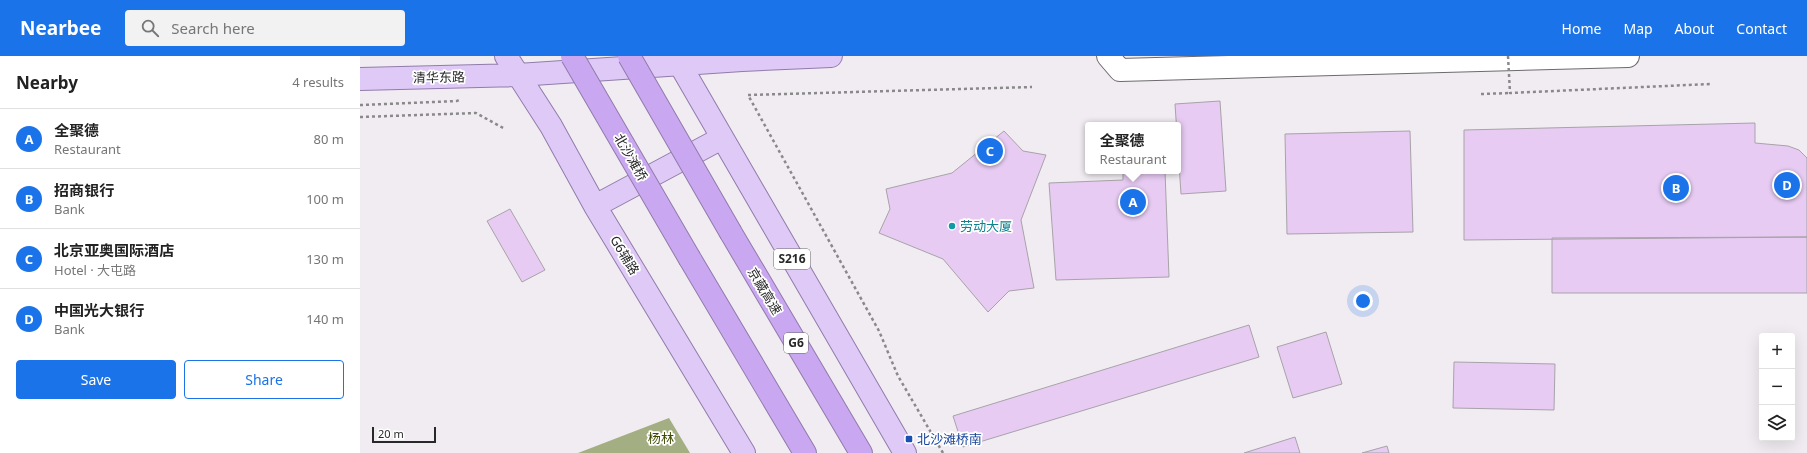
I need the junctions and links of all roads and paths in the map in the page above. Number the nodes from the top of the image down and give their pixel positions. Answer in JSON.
{"nodes":[{"id":1,"x":506,"y":56,"type":"edge"},
{"id":2,"x":572,"y":56,"type":"edge"},
{"id":3,"x":629,"y":56,"type":"edge"},
{"id":4,"x":831,"y":56,"type":"edge"},
{"id":5,"x":1108,"y":56,"type":"edge"},
{"id":6,"x":1508,"y":56,"type":"edge"},
{"id":7,"x":1628,"y":56,"type":"edge"},
{"id":8,"x":741,"y":58,"type":"edge"},
{"id":9,"x":678,"y":60,"type":"edge"},
{"id":10,"x":518,"y":75,"type":"junction"},
{"id":11,"x":360,"y":79,"type":"edge"},
{"id":12,"x":1710,"y":84,"type":"dead end"},
{"id":13,"x":1032,"y":87,"type":"dead end"},
{"id":14,"x":1510,"y":93,"type":"junction"},
{"id":15,"x":1481,"y":94,"type":"dead end"},
{"id":16,"x":360,"y":117,"type":"edge"},
{"id":17,"x":505,"y":129,"type":"dead end"},
{"id":18,"x":722,"y":138,"type":"junction"},
{"id":19,"x":595,"y":206,"type":"junction"},
{"id":20,"x":744,"y":453,"type":"edge"},
{"id":21,"x":805,"y":453,"type":"edge"},
{"id":22,"x":861,"y":453,"type":"edge"},
{"id":23,"x":905,"y":453,"type":"edge"},
{"id":24,"x":943,"y":453,"type":"edge"}],
"edges":[{"from":1,"to":10,"type":"main road","name":"G6辅路"},
{"from":2,"to":21,"type":"highway","name":"北沙滩桥","bridge":true},
{"from":3,"to":22,"type":"highway","name":"京藏高速","number":"G6","bridge":true},
{"from":4,"to":8,"type":"main road","name":"清华东路"},
{"from":5,"to":7,"type":"street"},
{"from":6,"to":14,"type":"path","bridge":true},
{"from":8,"to":9,"type":"main road","name":"清华东路"},
{"from":9,"to":10,"type":"main road","name":"清华东路"},
{"from":9,"to":18,"type":"main road","number":"S216"},
{"from":10,"to":11,"type":"main road","name":"清华东路"},
{"from":10,"to":19,"type":"main road","name":"G6辅路"},
{"from":12,"to":14,"type":"path","bridge":true},
{"from":13,"to":24,"type":"path"},
{"from":14,"to":15,"type":"path"},
{"from":16,"to":17,"type":"path"},
{"from":18,"to":19,"type":"main road"},
{"from":18,"to":23,"type":"main road","number":"S216"},
{"from":19,"to":20,"type":"main road","name":"G6辅路"}]}
